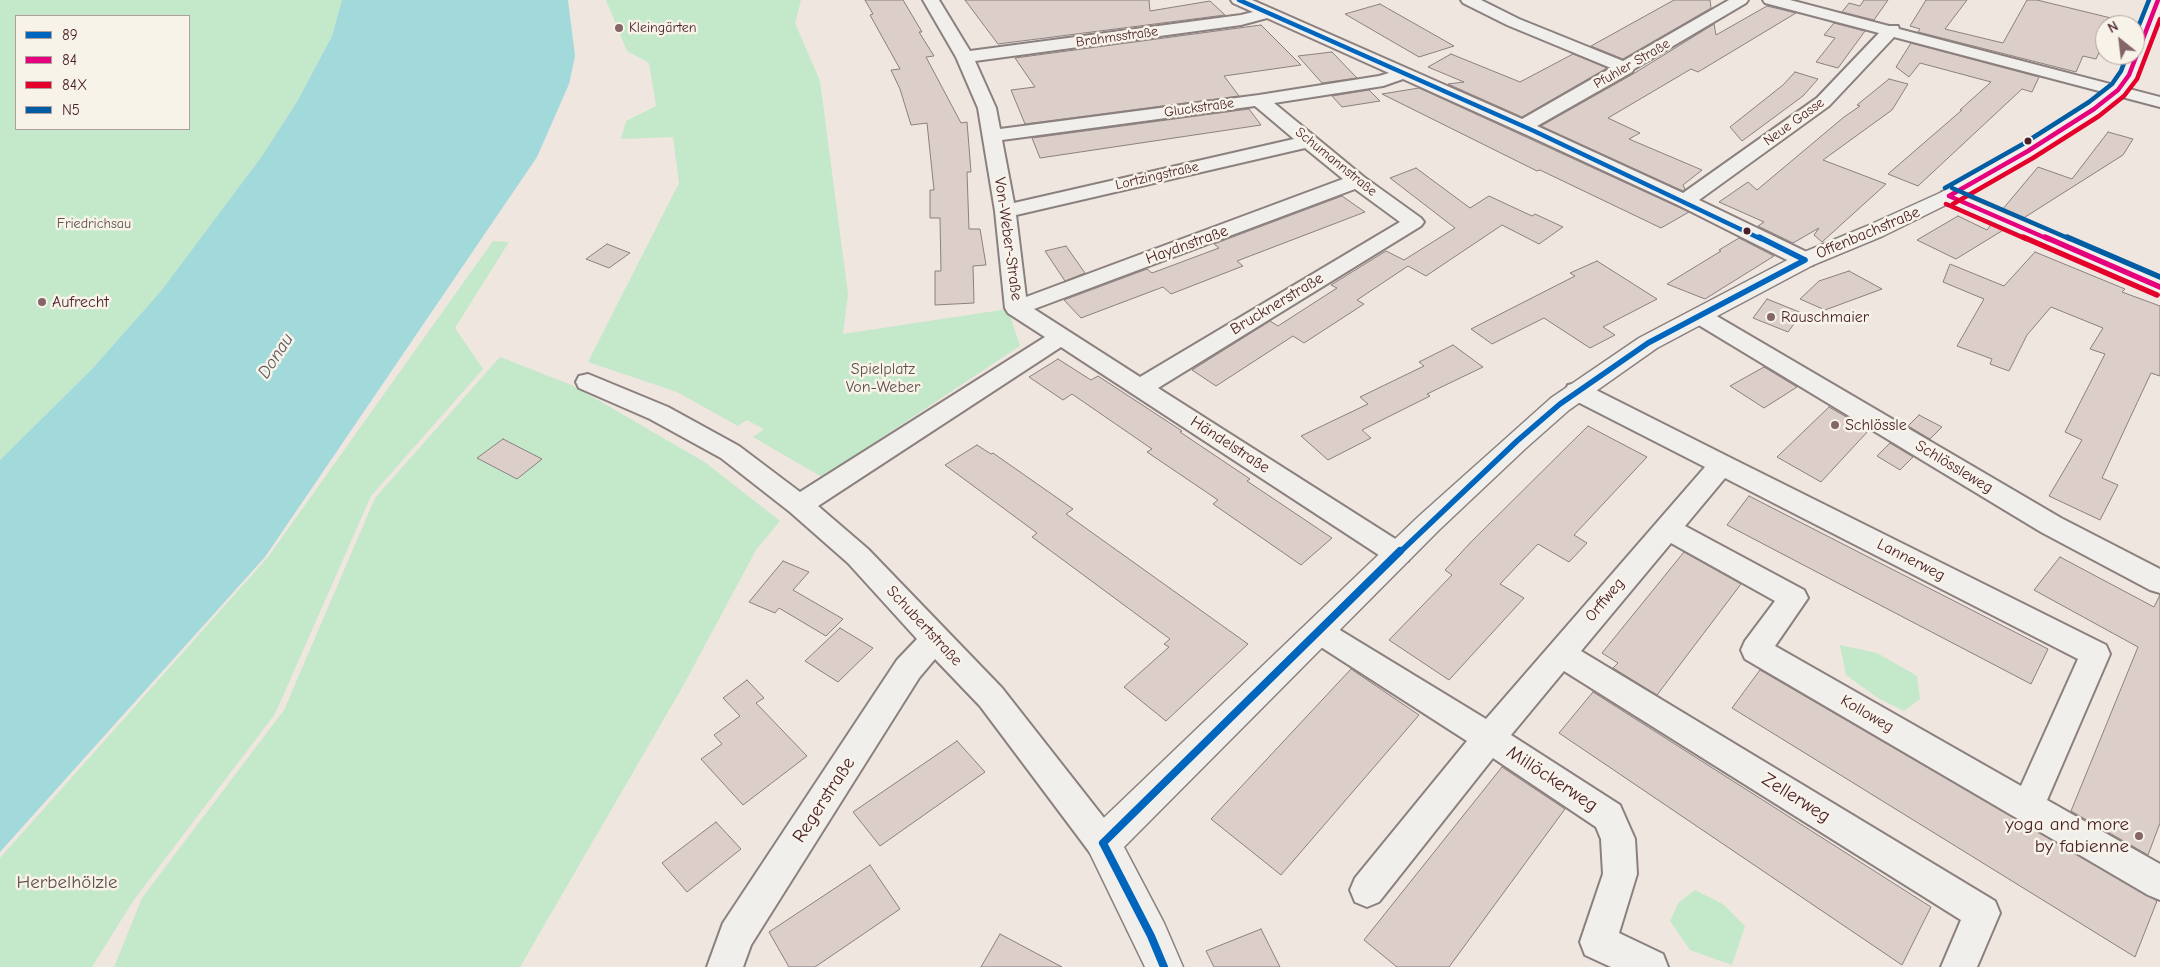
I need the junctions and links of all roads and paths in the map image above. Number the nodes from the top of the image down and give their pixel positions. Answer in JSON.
{"nodes":[{"id":1,"x":931,"y":0,"type":"edge"},
{"id":2,"x":1239,"y":0,"type":"edge"},
{"id":3,"x":1469,"y":0,"type":"edge"},
{"id":4,"x":1740,"y":0,"type":"edge"},
{"id":5,"x":1771,"y":0,"type":"edge"},
{"id":6,"x":2158,"y":0,"type":"edge"},
{"id":7,"x":1268,"y":13,"type":"junction"},
{"id":8,"x":2155,"y":19,"type":"edge"},
{"id":9,"x":1892,"y":30,"type":"junction"},
{"id":10,"x":965,"y":57,"type":"junction"},
{"id":11,"x":1626,"y":68,"type":"junction"},
{"id":12,"x":1404,"y":73,"type":"junction"},
{"id":13,"x":2118,"y":90,"type":"junction"},
{"id":14,"x":1259,"y":100,"type":"junction"},
{"id":15,"x":2160,"y":102,"type":"edge"},
{"id":16,"x":1524,"y":126,"type":"junction"},
{"id":17,"x":993,"y":136,"type":"junction"},
{"id":18,"x":1309,"y":141,"type":"junction"},
{"id":19,"x":1357,"y":181,"type":"junction"},
{"id":20,"x":1949,"y":196,"type":"junction"},
{"id":21,"x":1685,"y":201,"type":"junction"},
{"id":22,"x":1005,"y":211,"type":"junction"},
{"id":23,"x":1414,"y":222,"type":"joint"},
{"id":24,"x":1805,"y":260,"type":"junction"},
{"id":25,"x":2160,"y":288,"type":"edge"},
{"id":26,"x":1016,"y":308,"type":"junction"},
{"id":27,"x":1700,"y":316,"type":"junction"},
{"id":28,"x":1062,"y":336,"type":"junction"},
{"id":29,"x":588,"y":382,"type":"dead end"},
{"id":30,"x":1141,"y":387,"type":"junction"},
{"id":31,"x":1577,"y":391,"type":"junction"},
{"id":32,"x":1722,"y":464,"type":"junction"},
{"id":33,"x":799,"y":505,"type":"junction"},
{"id":34,"x":1666,"y":528,"type":"junction"},
{"id":35,"x":1398,"y":554,"type":"junction"},
{"id":36,"x":2160,"y":582,"type":"edge"},
{"id":37,"x":1320,"y":632,"type":"junction"},
{"id":38,"x":935,"y":639,"type":"junction"},
{"id":39,"x":1560,"y":653,"type":"junction"},
{"id":40,"x":1489,"y":738,"type":"junction"},
{"id":41,"x":2028,"y":807,"type":"junction"},
{"id":42,"x":1103,"y":843,"type":"junction"},
{"id":43,"x":2160,"y":883,"type":"edge"},
{"id":44,"x":1368,"y":890,"type":"dead end"},
{"id":45,"x":725,"y":967,"type":"edge"},
{"id":46,"x":1164,"y":967,"type":"edge"},
{"id":47,"x":1650,"y":967,"type":"edge"},
{"id":48,"x":1959,"y":967,"type":"edge"}],
"edges":[{"from":1,"to":10,"type":"street","name":"Von-Weber-Straße"},
{"from":2,"to":7,"type":"street"},
{"from":3,"to":11,"type":"street"},
{"from":4,"to":11,"type":"street","name":"Pfuhler Straße"},
{"from":5,"to":9,"type":"street"},
{"from":6,"to":8,"type":"street","name":"Offenbachstraße"},
{"from":7,"to":10,"type":"street","name":"Brahmsstraße"},
{"from":7,"to":12,"type":"street"},
{"from":8,"to":13,"type":"street","name":"Offenbachstraße"},
{"from":9,"to":13,"type":"street"},
{"from":9,"to":21,"type":"street","name":"Neue Gasse"},
{"from":10,"to":17,"type":"street","name":"Von-Weber-Straße"},
{"from":11,"to":16,"type":"street","name":"Pfuhler Straße"},
{"from":12,"to":14,"type":"street","name":"Gluckstraße"},
{"from":12,"to":16,"type":"street"},
{"from":13,"to":15,"type":"street"},
{"from":13,"to":20,"type":"street","name":"Offenbachstraße"},
{"from":14,"to":17,"type":"street","name":"Gluckstraße"},
{"from":14,"to":18,"type":"street","name":"Schumannstraße"},
{"from":16,"to":21,"type":"street"},
{"from":17,"to":22,"type":"street","name":"Von-Weber-Straße"},
{"from":18,"to":19,"type":"street","name":"Schumannstraße"},
{"from":18,"to":22,"type":"street","name":"Lortzingstraße"},
{"from":19,"to":23,"type":"street","name":"Schumannstraße"},
{"from":19,"to":26,"type":"street","name":"Haydnstraße"},
{"from":20,"to":24,"type":"street","name":"Offenbachstraße"},
{"from":20,"to":25,"type":"street"},
{"from":21,"to":24,"type":"street"},
{"from":22,"to":26,"type":"street","name":"Von-Weber-Straße"},
{"from":23,"to":30,"type":"street","name":"Brucknerstraße"},
{"from":24,"to":27,"type":"street","name":"Offenbachstraße"},
{"from":26,"to":28,"type":"street","name":"Von-Weber-Straße"},
{"from":27,"to":31,"type":"street","name":"Offenbachstraße"},
{"from":27,"to":36,"type":"street","name":"Schlössleweg"},
{"from":28,"to":30,"type":"street","name":"Händelstraße"},
{"from":28,"to":33,"type":"street"},
{"from":29,"to":33,"type":"street","name":"Schubertstraße"},
{"from":30,"to":35,"type":"street","name":"Händelstraße"},
{"from":31,"to":32,"type":"street","name":"Lannerweg"},
{"from":31,"to":35,"type":"street","name":"Offenbachstraße"},
{"from":32,"to":34,"type":"street","name":"Orffweg"},
{"from":32,"to":41,"type":"street","name":"Lannerweg"},
{"from":33,"to":38,"type":"street","name":"Schubertstraße"},
{"from":34,"to":39,"type":"street","name":"Orffweg"},
{"from":34,"to":41,"type":"street","name":"Kolloweg"},
{"from":35,"to":37,"type":"street","name":"Offenbachstraße"},
{"from":37,"to":40,"type":"street","name":"Millöckerweg"},
{"from":37,"to":42,"type":"street","name":"Offenbachstraße"},
{"from":38,"to":42,"type":"street","name":"Schubertstraße"},
{"from":38,"to":45,"type":"street","name":"Regerstraße"},
{"from":39,"to":40,"type":"street","name":"Orffweg"},
{"from":39,"to":48,"type":"street","name":"Zellerweg"},
{"from":40,"to":44,"type":"street","name":"Millöckerweg"},
{"from":40,"to":47,"type":"street","name":"Millöckerweg"},
{"from":41,"to":43,"type":"street","name":"Kolloweg"},
{"from":42,"to":46,"type":"street","name":"Schubertstraße"}]}
